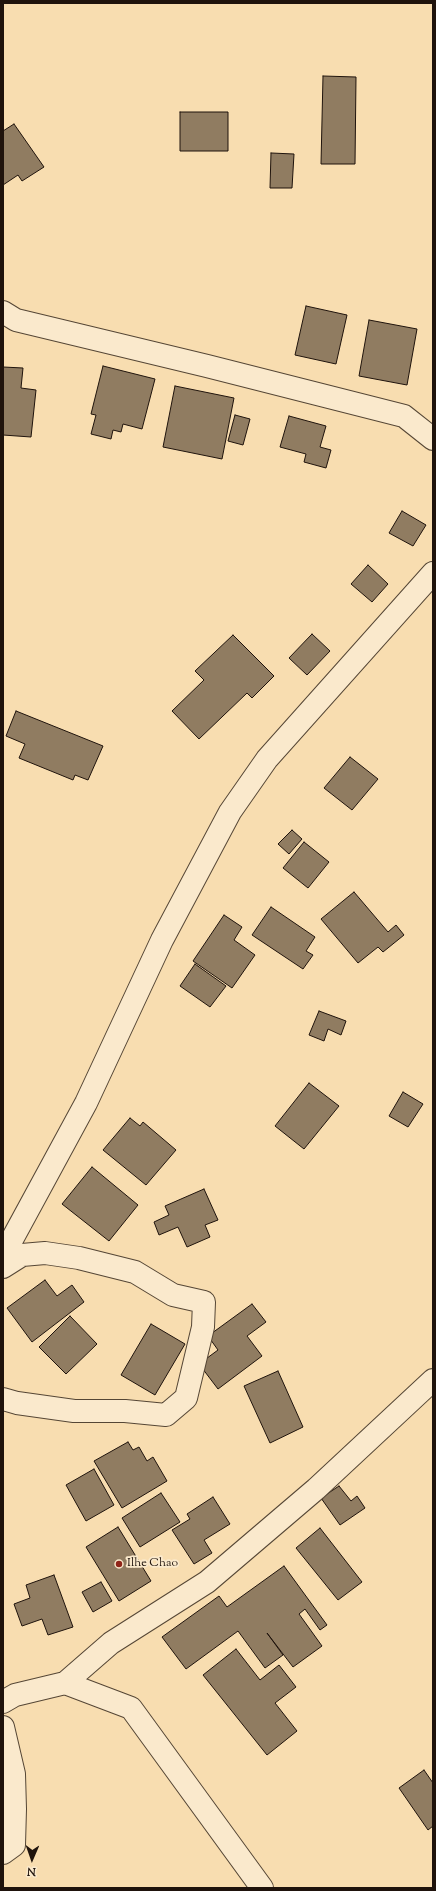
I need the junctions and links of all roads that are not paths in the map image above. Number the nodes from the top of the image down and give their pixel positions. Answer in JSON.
{"nodes":[{"id":1,"x":3,"y":312,"type":"edge"},
{"id":2,"x":433,"y":439,"type":"edge"},
{"id":3,"x":433,"y":573,"type":"edge"},
{"id":4,"x":3,"y":1256,"type":"edge"},
{"id":5,"x":3,"y":1267,"type":"edge"},
{"id":6,"x":433,"y":1380,"type":"edge"},
{"id":7,"x":3,"y":1399,"type":"edge"},
{"id":8,"x":66,"y":1683,"type":"junction"},
{"id":9,"x":3,"y":1702,"type":"edge"},
{"id":10,"x":3,"y":1727,"type":"edge"},
{"id":11,"x":3,"y":1853,"type":"edge"},
{"id":12,"x":262,"y":1888,"type":"edge"}],
"edges":[{"from":1,"to":2,"type":"street"},
{"from":3,"to":4,"type":"street"},
{"from":5,"to":7,"type":"street"},
{"from":6,"to":8,"type":"street"},
{"from":8,"to":9,"type":"street"},
{"from":8,"to":12,"type":"street"},
{"from":10,"to":11,"type":"street"}]}
